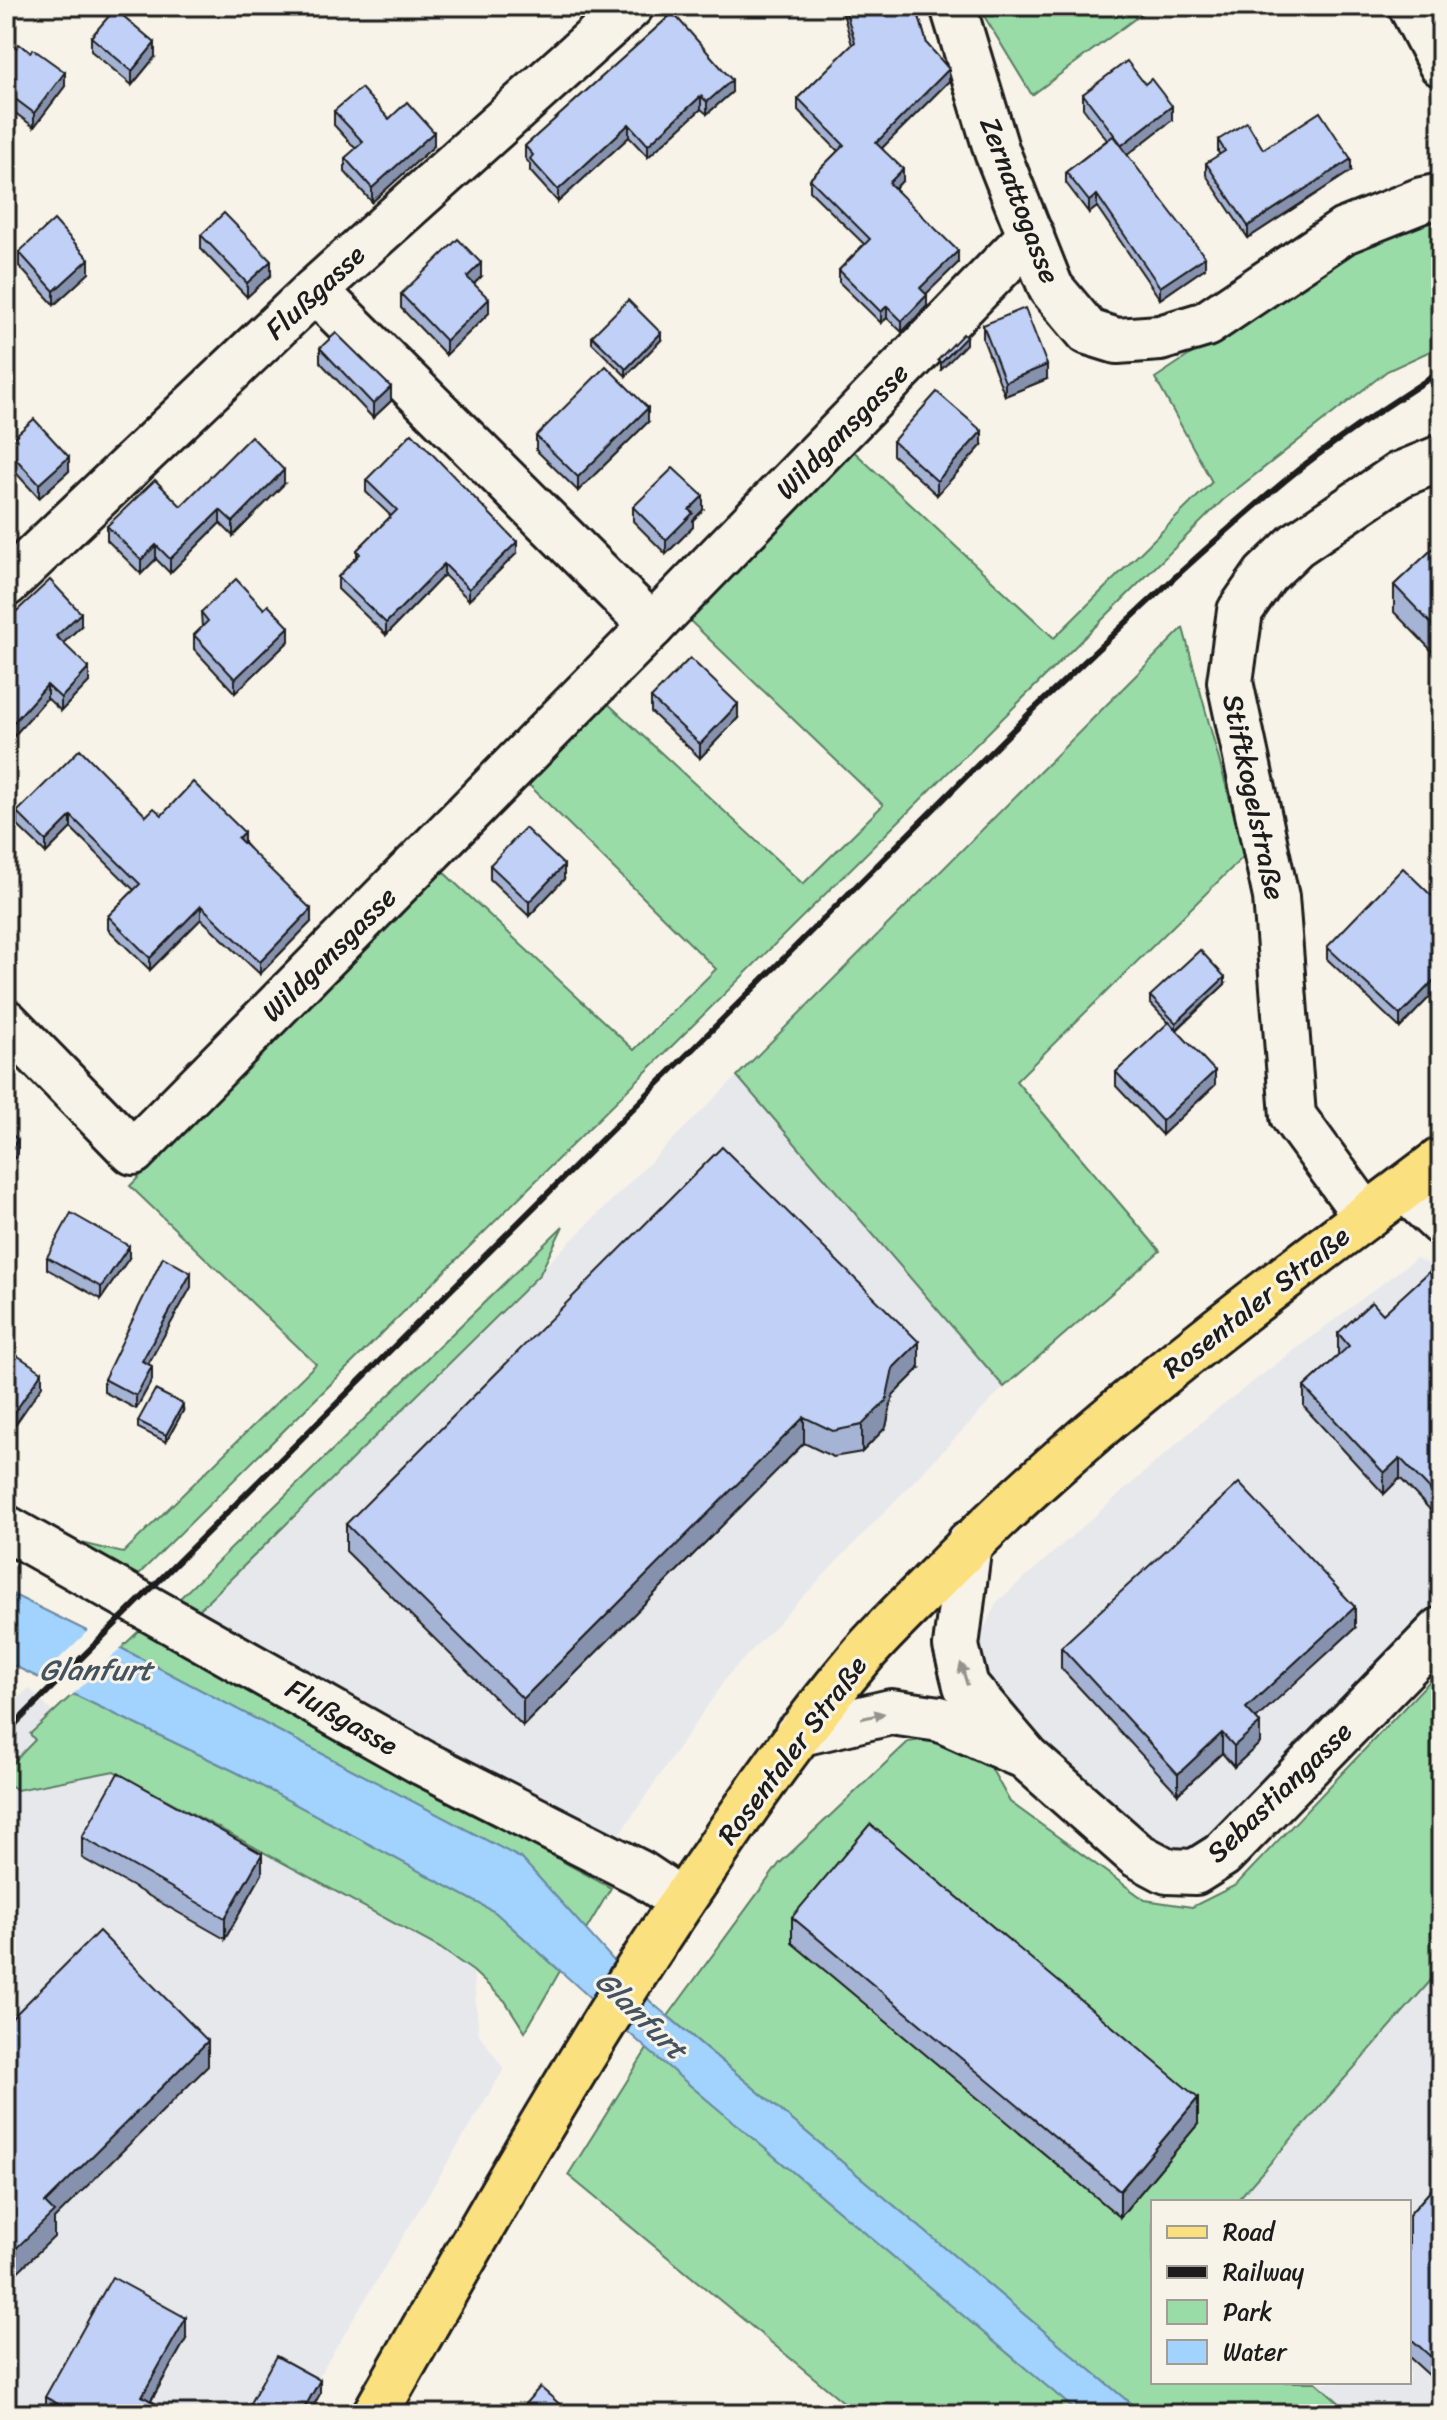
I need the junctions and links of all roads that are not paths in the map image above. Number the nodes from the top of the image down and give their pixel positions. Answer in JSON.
{"nodes":[{"id":1,"x":631,"y":6,"type":"edge"},
{"id":2,"x":953,"y":6,"type":"edge"},
{"id":3,"x":1411,"y":6,"type":"edge"},
{"id":4,"x":1441,"y":64,"type":"edge"},
{"id":5,"x":1441,"y":196,"type":"edge"},
{"id":6,"x":1031,"y":235,"type":"junction"},
{"id":7,"x":315,"y":290,"type":"junction"},
{"id":8,"x":1441,"y":458,"type":"edge"},
{"id":9,"x":6,"y":584,"type":"edge"},
{"id":10,"x":652,"y":626,"type":"junction"},
{"id":11,"x":6,"y":1022,"type":"edge"},
{"id":12,"x":1441,"y":1160,"type":"edge"},
{"id":13,"x":1404,"y":1188,"type":"junction"},
{"id":14,"x":1366,"y":1216,"type":"junction"},
{"id":15,"x":1441,"y":1223,"type":"edge"},
{"id":16,"x":6,"y":1528,"type":"edge"},
{"id":17,"x":969,"y":1543,"type":"junction"},
{"id":18,"x":1441,"y":1630,"type":"edge"},
{"id":19,"x":797,"y":1734,"type":"junction"},
{"id":20,"x":1027,"y":1758,"type":"junction"},
{"id":21,"x":672,"y":1915,"type":"junction"},
{"id":22,"x":375,"y":2414,"type":"edge"}],
"edges":[{"from":1,"to":7,"type":"street","name":"Flußgasse"},
{"from":2,"to":6,"type":"street","name":"Zernattogasse"},
{"from":3,"to":4,"type":"street"},
{"from":5,"to":6,"type":"street","name":"Zernattogasse"},
{"from":6,"to":10,"type":"street","name":"Wildgansgasse"},
{"from":7,"to":9,"type":"street","name":"Flußgasse"},
{"from":7,"to":10,"type":"street"},
{"from":8,"to":14,"type":"street","name":"Stiftkogelstraße"},
{"from":10,"to":11,"type":"street","name":"Wildgansgasse"},
{"from":12,"to":13,"type":"main road","name":"Rosentaler Straße"},
{"from":13,"to":14,"type":"main road","name":"Rosentaler Straße"},
{"from":13,"to":15,"type":"street"},
{"from":14,"to":17,"type":"main road","name":"Rosentaler Straße"},
{"from":16,"to":21,"type":"street","name":"Flußgasse"},
{"from":17,"to":19,"type":"main road","name":"Rosentaler Straße"},
{"from":20,"to":17,"type":"street","name":"Sebastiangasse","one_way":true},
{"from":18,"to":20,"type":"street","name":"Sebastiangasse"},
{"from":19,"to":20,"type":"street","name":"Sebastiangasse","one_way":true},
{"from":19,"to":21,"type":"main road","name":"Rosentaler Straße"},
{"from":21,"to":22,"type":"main road","name":"Rosentaler Straße"}]}
